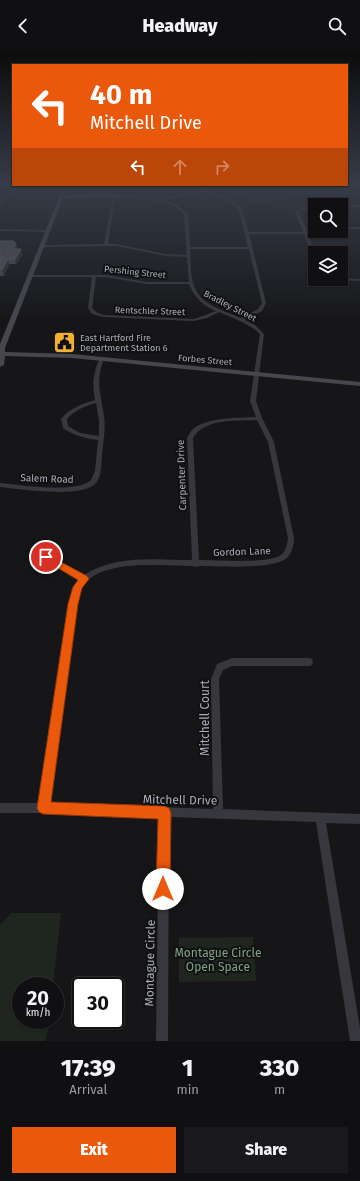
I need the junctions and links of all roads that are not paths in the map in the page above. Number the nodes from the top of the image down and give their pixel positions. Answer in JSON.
{"nodes":[{"id":1,"x":7,"y":230,"type":"edge"},
{"id":2,"x":108,"y":230,"type":"edge"},
{"id":3,"x":187,"y":230,"type":"edge"},
{"id":4,"x":301,"y":230,"type":"edge"},
{"id":5,"x":304,"y":230,"type":"edge"},
{"id":6,"x":48,"y":231,"type":"joint"},
{"id":7,"x":247,"y":233,"type":"joint"},
{"id":8,"x":106,"y":245,"type":"junction"},
{"id":9,"x":42,"y":246,"type":"junction"},
{"id":10,"x":311,"y":246,"type":"edge"},
{"id":11,"x":189,"y":248,"type":"junction"},
{"id":12,"x":250,"y":248,"type":"junction"},
{"id":13,"x":189,"y":256,"type":"junction"},
{"id":14,"x":30,"y":276,"type":"junction"},
{"id":15,"x":94,"y":276,"type":"junction"},
{"id":16,"x":348,"y":279,"type":"edge"},
{"id":17,"x":360,"y":280,"type":"edge"},
{"id":18,"x":190,"y":283,"type":"junction"},
{"id":19,"x":219,"y":311,"type":"junction"},
{"id":20,"x":240,"y":320,"type":"junction"},
{"id":21,"x":1,"y":354,"type":"edge"},
{"id":22,"x":102,"y":359,"type":"junction"},
{"id":23,"x":0,"y":365,"type":"edge"},
{"id":24,"x":256,"y":374,"type":"junction"},
{"id":25,"x":360,"y":384,"type":"edge"},
{"id":26,"x":98,"y":400,"type":"junction"},
{"id":27,"x":259,"y":418,"type":"junction"},
{"id":28,"x":101,"y":438,"type":"junction"},
{"id":29,"x":0,"y":485,"type":"edge"},
{"id":30,"x":46,"y":557,"type":"dead end"},
{"id":31,"x":196,"y":564,"type":"junction"},
{"id":32,"x":84,"y":579,"type":"junction"},
{"id":33,"x":309,"y":662,"type":"dead end"},
{"id":34,"x":0,"y":808,"type":"edge"},
{"id":35,"x":43,"y":808,"type":"junction"},
{"id":36,"x":164,"y":813,"type":"junction"},
{"id":37,"x":218,"y":813,"type":"junction"},
{"id":38,"x":320,"y":819,"type":"junction"},
{"id":39,"x":360,"y":819,"type":"edge"},
{"id":40,"x":162,"y":1041,"type":"edge"},
{"id":41,"x":356,"y":1041,"type":"edge"}],
"edges":[{"from":1,"to":6,"type":"street"},
{"from":2,"to":8,"type":"street"},
{"from":3,"to":11,"type":"street","name":"Bradley Street"},
{"from":4,"to":7,"type":"street"},
{"from":5,"to":10,"type":"street"},
{"from":6,"to":9,"type":"street"},
{"from":7,"to":12,"type":"street"},
{"from":8,"to":9,"type":"street"},
{"from":8,"to":13,"type":"street"},
{"from":9,"to":14,"type":"street"},
{"from":11,"to":12,"type":"street"},
{"from":11,"to":13,"type":"street","name":"Bradley Street"},
{"from":12,"to":20,"type":"street"},
{"from":13,"to":18,"type":"street","name":"Bradley Street"},
{"from":14,"to":15,"type":"street","name":"Pershing Street"},
{"from":14,"to":21,"type":"street"},
{"from":15,"to":18,"type":"street","name":"Pershing Street"},
{"from":15,"to":19,"type":"street","name":"Rentschler Street"},
{"from":16,"to":17,"type":"street"},
{"from":18,"to":19,"type":"street","name":"Bradley Street"},
{"from":19,"to":20,"type":"street","name":"Bradley Street"},
{"from":20,"to":24,"type":"street","name":"Bradley Street"},
{"from":21,"to":22,"type":"street","name":"Forbes Street"},
{"from":21,"to":23,"type":"street"},
{"from":22,"to":24,"type":"street","name":"Forbes Street"},
{"from":22,"to":26,"type":"street","name":"Salem Road"},
{"from":24,"to":25,"type":"street","name":"Forbes Street"},
{"from":24,"to":27,"type":"street","name":"Gordon Lane"},
{"from":26,"to":28,"type":"street","name":"Salem Road"},
{"from":26,"to":28,"type":"street"},
{"from":27,"to":31,"type":"street","name":"Carpenter Drive"},
{"from":27,"to":31,"type":"street","name":"Gordon Lane"},
{"from":28,"to":29,"type":"street","name":"Salem Road"},
{"from":30,"to":32,"type":"street"},
{"from":31,"to":32,"type":"street","name":"Gordon Lane"},
{"from":32,"to":35,"type":"street"},
{"from":33,"to":37,"type":"street","name":"Mitchell Court"},
{"from":34,"to":35,"type":"street","name":"Mitchell Drive"},
{"from":35,"to":36,"type":"street","name":"Mitchell Drive"},
{"from":36,"to":37,"type":"street","name":"Mitchell Drive"},
{"from":36,"to":40,"type":"street","name":"Montague Circle"},
{"from":37,"to":38,"type":"street","name":"Mitchell Drive"},
{"from":38,"to":39,"type":"street","name":"Mitchell Drive"},
{"from":38,"to":41,"type":"street"}]}
